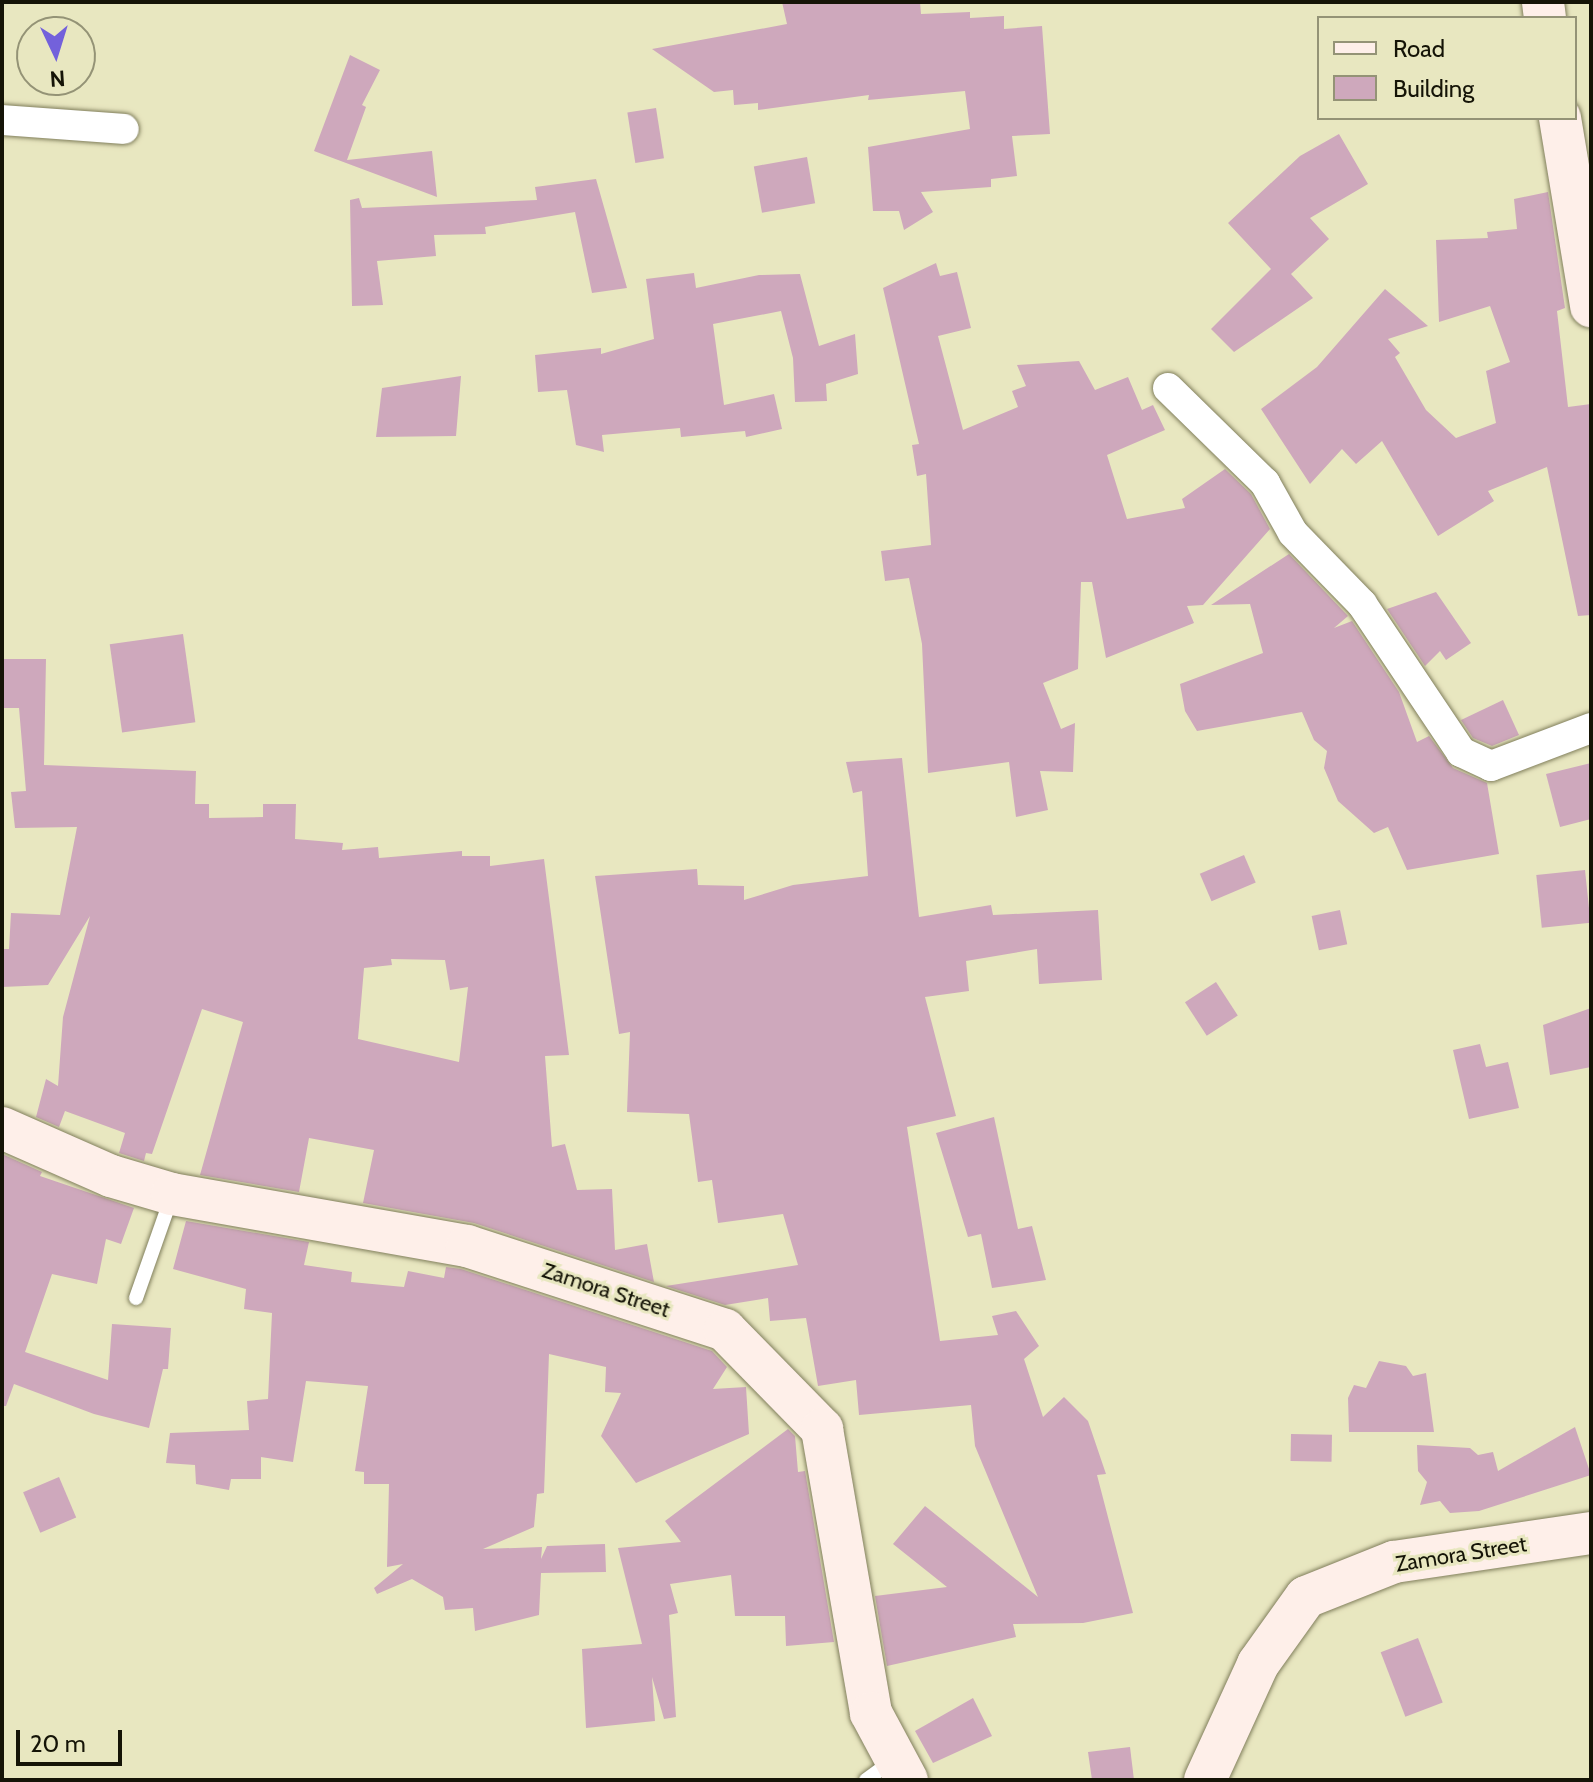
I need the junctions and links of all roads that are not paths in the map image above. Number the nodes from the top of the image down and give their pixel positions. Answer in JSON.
{"nodes":[{"id":1,"x":2,"y":120,"type":"edge"},
{"id":2,"x":1560,"y":120,"type":"edge"},
{"id":3,"x":124,"y":129,"type":"dead end"},
{"id":4,"x":1591,"y":306,"type":"edge"},
{"id":5,"x":1168,"y":388,"type":"dead end"},
{"id":6,"x":1591,"y":728,"type":"edge"},
{"id":7,"x":2,"y":1128,"type":"edge"},
{"id":8,"x":172,"y":1194,"type":"junction"},
{"id":9,"x":136,"y":1298,"type":"dead end"},
{"id":10,"x":1591,"y":1533,"type":"edge"},
{"id":11,"x":890,"y":1773,"type":"edge"},
{"id":12,"x":1205,"y":1780,"type":"edge"}],
"edges":[{"from":1,"to":3,"type":"street"},
{"from":2,"to":4,"type":"street"},
{"from":5,"to":6,"type":"street"},
{"from":7,"to":8,"type":"street","name":"Zamora Street"},
{"from":8,"to":9,"type":"lane"},
{"from":8,"to":11,"type":"street","name":"Zamora Street"},
{"from":10,"to":12,"type":"street","name":"Zamora Street"}]}
